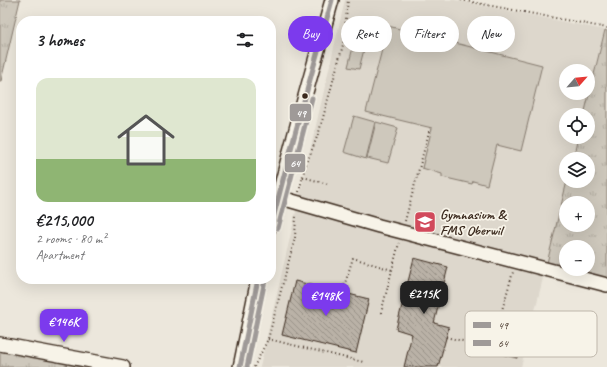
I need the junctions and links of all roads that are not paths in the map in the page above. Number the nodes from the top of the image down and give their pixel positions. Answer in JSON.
{"nodes":[{"id":1,"x":332,"y":0,"type":"edge"},
{"id":2,"x":278,"y":197,"type":"junction"},
{"id":3,"x":276,"y":205,"type":"edge"},
{"id":4,"x":257,"y":284,"type":"edge"},
{"id":5,"x":607,"y":285,"type":"edge"},
{"id":6,"x":0,"y":344,"type":"edge"},
{"id":7,"x":123,"y":367,"type":"edge"},
{"id":8,"x":240,"y":367,"type":"edge"}],
"edges":[{"from":1,"to":2,"type":"street"},
{"from":2,"to":3,"type":"street"},
{"from":2,"to":5,"type":"street"},
{"from":4,"to":8,"type":"street"},
{"from":6,"to":7,"type":"street"}]}
